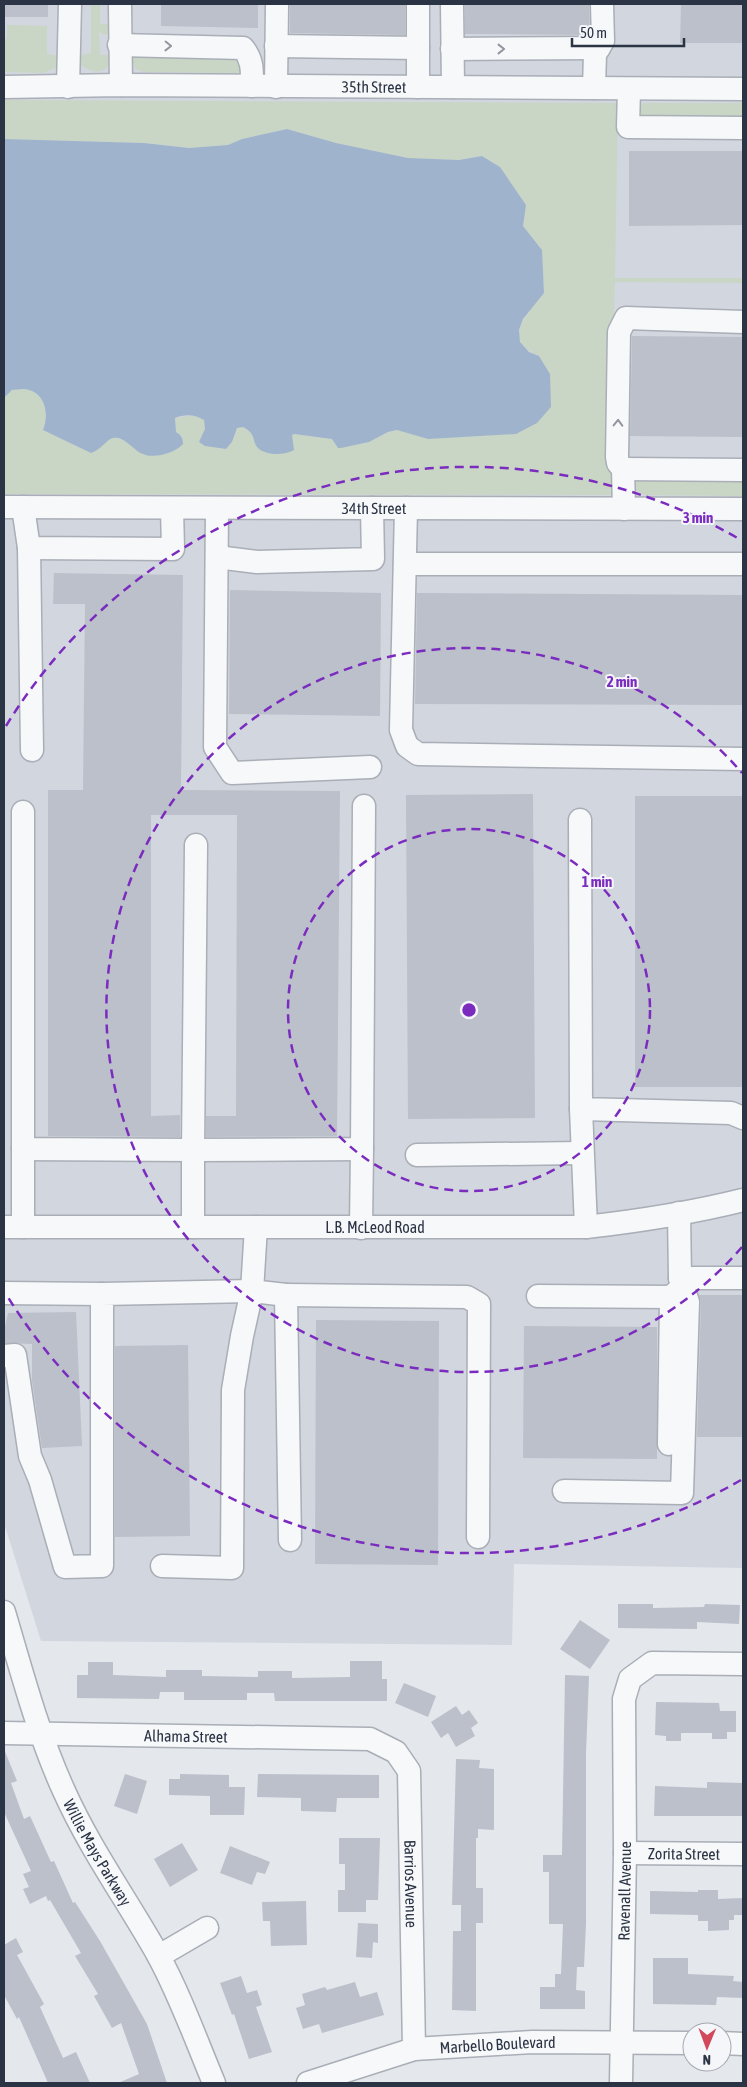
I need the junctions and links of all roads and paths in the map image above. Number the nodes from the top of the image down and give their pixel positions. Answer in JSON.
{"nodes":[{"id":1,"x":70,"y":4,"type":"edge"},
{"id":2,"x":120,"y":4,"type":"edge"},
{"id":3,"x":277,"y":4,"type":"edge"},
{"id":4,"x":418,"y":4,"type":"edge"},
{"id":5,"x":452,"y":4,"type":"edge"},
{"id":6,"x":602,"y":4,"type":"edge"},
{"id":7,"x":120,"y":45,"type":"junction"},
{"id":8,"x":276,"y":46,"type":"junction"},
{"id":9,"x":418,"y":48,"type":"junction"},
{"id":10,"x":599,"y":48,"type":"junction"},
{"id":11,"x":452,"y":49,"type":"junction"},
{"id":12,"x":121,"y":85,"type":"junction"},
{"id":13,"x":252,"y":86,"type":"junction"},
{"id":14,"x":4,"y":87,"type":"edge"},
{"id":15,"x":68,"y":87,"type":"junction"},
{"id":16,"x":276,"y":87,"type":"junction"},
{"id":17,"x":418,"y":87,"type":"junction"},
{"id":18,"x":453,"y":87,"type":"junction"},
{"id":19,"x":594,"y":88,"type":"junction"},
{"id":20,"x":629,"y":89,"type":"junction"},
{"id":21,"x":743,"y":89,"type":"edge"},
{"id":22,"x":743,"y":128,"type":"edge"},
{"id":23,"x":743,"y":322,"type":"edge"},
{"id":24,"x":623,"y":469,"type":"junction"},
{"id":25,"x":743,"y":470,"type":"edge"},
{"id":26,"x":14,"y":507,"type":"edge"},
{"id":27,"x":172,"y":508,"type":"junction"},
{"id":28,"x":217,"y":508,"type":"junction"},
{"id":29,"x":372,"y":508,"type":"junction"},
{"id":30,"x":406,"y":508,"type":"junction"},
{"id":31,"x":624,"y":508,"type":"junction"},
{"id":32,"x":743,"y":509,"type":"edge"},
{"id":33,"x":29,"y":548,"type":"junction"},
{"id":34,"x":217,"y":557,"type":"junction"},
{"id":35,"x":405,"y":564,"type":"junction"},
{"id":36,"x":743,"y":564,"type":"edge"},
{"id":37,"x":32,"y":750,"type":"dead end"},
{"id":38,"x":743,"y":759,"type":"edge"},
{"id":39,"x":370,"y":767,"type":"dead end"},
{"id":40,"x":364,"y":806,"type":"dead end"},
{"id":41,"x":23,"y":812,"type":"dead end"},
{"id":42,"x":580,"y":820,"type":"dead end"},
{"id":43,"x":196,"y":845,"type":"dead end"},
{"id":44,"x":581,"y":1109,"type":"junction"},
{"id":45,"x":743,"y":1118,"type":"edge"},
{"id":46,"x":23,"y":1149,"type":"junction"},
{"id":47,"x":362,"y":1149,"type":"junction"},
{"id":48,"x":193,"y":1150,"type":"junction"},
{"id":49,"x":582,"y":1153,"type":"junction"},
{"id":50,"x":416,"y":1155,"type":"dead end"},
{"id":51,"x":743,"y":1200,"type":"edge"},
{"id":52,"x":679,"y":1213,"type":"junction"},
{"id":53,"x":14,"y":1227,"type":"edge"},
{"id":54,"x":193,"y":1227,"type":"junction"},
{"id":55,"x":586,"y":1227,"type":"junction"},
{"id":56,"x":256,"y":1228,"type":"junction"},
{"id":57,"x":362,"y":1228,"type":"junction"},
{"id":58,"x":743,"y":1278,"type":"edge"},
{"id":59,"x":678,"y":1287,"type":"junction"},
{"id":60,"x":252,"y":1291,"type":"junction"},
{"id":61,"x":4,"y":1293,"type":"edge"},
{"id":62,"x":102,"y":1294,"type":"junction"},
{"id":63,"x":286,"y":1295,"type":"junction"},
{"id":64,"x":538,"y":1296,"type":"dead end"},
{"id":65,"x":4,"y":1356,"type":"edge"},
{"id":66,"x":564,"y":1491,"type":"dead end"},
{"id":67,"x":478,"y":1537,"type":"dead end"},
{"id":68,"x":290,"y":1540,"type":"dead end"},
{"id":69,"x":162,"y":1566,"type":"dead end"},
{"id":70,"x":4,"y":1612,"type":"edge"},
{"id":71,"x":743,"y":1664,"type":"edge"},
{"id":72,"x":4,"y":1733,"type":"edge"},
{"id":73,"x":39,"y":1733,"type":"junction"},
{"id":74,"x":370,"y":1739,"type":"joint"},
{"id":75,"x":625,"y":1853,"type":"junction"},
{"id":76,"x":743,"y":1854,"type":"edge"},
{"id":77,"x":207,"y":1928,"type":"dead end"},
{"id":78,"x":158,"y":1956,"type":"junction"},
{"id":79,"x":622,"y":2042,"type":"junction"},
{"id":80,"x":682,"y":2043,"type":"edge"},
{"id":81,"x":414,"y":2049,"type":"junction"},
{"id":82,"x":214,"y":2083,"type":"edge"},
{"id":83,"x":308,"y":2083,"type":"edge"},
{"id":84,"x":621,"y":2083,"type":"edge"}],
"edges":[{"from":1,"to":15,"type":"street"},
{"from":2,"to":7,"type":"street"},
{"from":3,"to":8,"type":"street"},
{"from":4,"to":9,"type":"street"},
{"from":5,"to":11,"type":"street"},
{"from":6,"to":10,"type":"street"},
{"from":7,"to":12,"type":"street"},
{"from":7,"to":13,"type":"street","one_way":true},
{"from":8,"to":9,"type":"street"},
{"from":8,"to":16,"type":"street"},
{"from":9,"to":17,"type":"street"},
{"from":11,"to":10,"type":"street","one_way":true},
{"from":10,"to":19,"type":"street"},
{"from":11,"to":18,"type":"street"},
{"from":12,"to":13,"type":"street","name":"35th Street"},
{"from":12,"to":15,"type":"street","name":"35th Street"},
{"from":13,"to":16,"type":"street","name":"35th Street"},
{"from":14,"to":15,"type":"street","name":"35th Street"},
{"from":16,"to":17,"type":"street","name":"35th Street"},
{"from":17,"to":18,"type":"street","name":"35th Street"},
{"from":18,"to":19,"type":"street","name":"35th Street"},
{"from":19,"to":20,"type":"street","name":"35th Street"},
{"from":20,"to":21,"type":"street","name":"35th Street"},
{"from":20,"to":22,"type":"street"},
{"from":24,"to":23,"type":"street","one_way":true},
{"from":24,"to":25,"type":"street"},
{"from":24,"to":31,"type":"street"},
{"from":26,"to":27,"type":"street","name":"34th Street"},
{"from":26,"to":33,"type":"street"},
{"from":27,"to":28,"type":"street","name":"34th Street"},
{"from":27,"to":33,"type":"street"},
{"from":28,"to":29,"type":"street","name":"34th Street"},
{"from":28,"to":34,"type":"street"},
{"from":29,"to":30,"type":"street","name":"34th Street"},
{"from":29,"to":34,"type":"street"},
{"from":30,"to":31,"type":"street","name":"34th Street"},
{"from":30,"to":35,"type":"street"},
{"from":31,"to":32,"type":"street","name":"34th Street"},
{"from":33,"to":37,"type":"street"},
{"from":34,"to":39,"type":"street"},
{"from":35,"to":36,"type":"street"},
{"from":35,"to":38,"type":"street"},
{"from":40,"to":47,"type":"street"},
{"from":41,"to":46,"type":"street"},
{"from":42,"to":44,"type":"street"},
{"from":43,"to":48,"type":"street"},
{"from":44,"to":45,"type":"street"},
{"from":44,"to":49,"type":"street"},
{"from":46,"to":48,"type":"street"},
{"from":46,"to":53,"type":"street"},
{"from":47,"to":48,"type":"street"},
{"from":47,"to":57,"type":"street"},
{"from":48,"to":54,"type":"street"},
{"from":49,"to":50,"type":"street"},
{"from":49,"to":55,"type":"street"},
{"from":51,"to":52,"type":"street","name":"L.B. McLeod Road"},
{"from":52,"to":55,"type":"street","name":"L.B. McLeod Road"},
{"from":52,"to":59,"type":"street"},
{"from":53,"to":54,"type":"street","name":"L.B. McLeod Road"},
{"from":54,"to":56,"type":"street","name":"L.B. McLeod Road"},
{"from":55,"to":57,"type":"street","name":"L.B. McLeod Road"},
{"from":56,"to":57,"type":"street","name":"L.B. McLeod Road"},
{"from":56,"to":60,"type":"street"},
{"from":58,"to":59,"type":"street"},
{"from":59,"to":64,"type":"street"},
{"from":59,"to":66,"type":"street"},
{"from":60,"to":62,"type":"street"},
{"from":60,"to":63,"type":"street"},
{"from":60,"to":69,"type":"street"},
{"from":61,"to":62,"type":"street"},
{"from":62,"to":65,"type":"street"},
{"from":63,"to":67,"type":"street"},
{"from":63,"to":68,"type":"street"},
{"from":70,"to":73,"type":"street","name":"Willie Mays Parkway"},
{"from":71,"to":75,"type":"street","name":"Ravenall Avenue"},
{"from":72,"to":73,"type":"street","name":"Alhama Street"},
{"from":73,"to":74,"type":"street","name":"Alhama Street"},
{"from":73,"to":78,"type":"street","name":"Willie Mays Parkway"},
{"from":74,"to":81,"type":"street","name":"Barrios Avenue"},
{"from":75,"to":76,"type":"street","name":"Zorita Street"},
{"from":75,"to":79,"type":"street","name":"Ravenall Avenue"},
{"from":77,"to":78,"type":"street"},
{"from":78,"to":82,"type":"street","name":"Willie Mays Parkway"},
{"from":79,"to":80,"type":"street","name":"Marbello Boulevard"},
{"from":79,"to":81,"type":"street","name":"Marbello Boulevard"},
{"from":79,"to":84,"type":"street","name":"Ravenall Avenue"},
{"from":81,"to":83,"type":"street","name":"Marbello Boulevard"}]}
